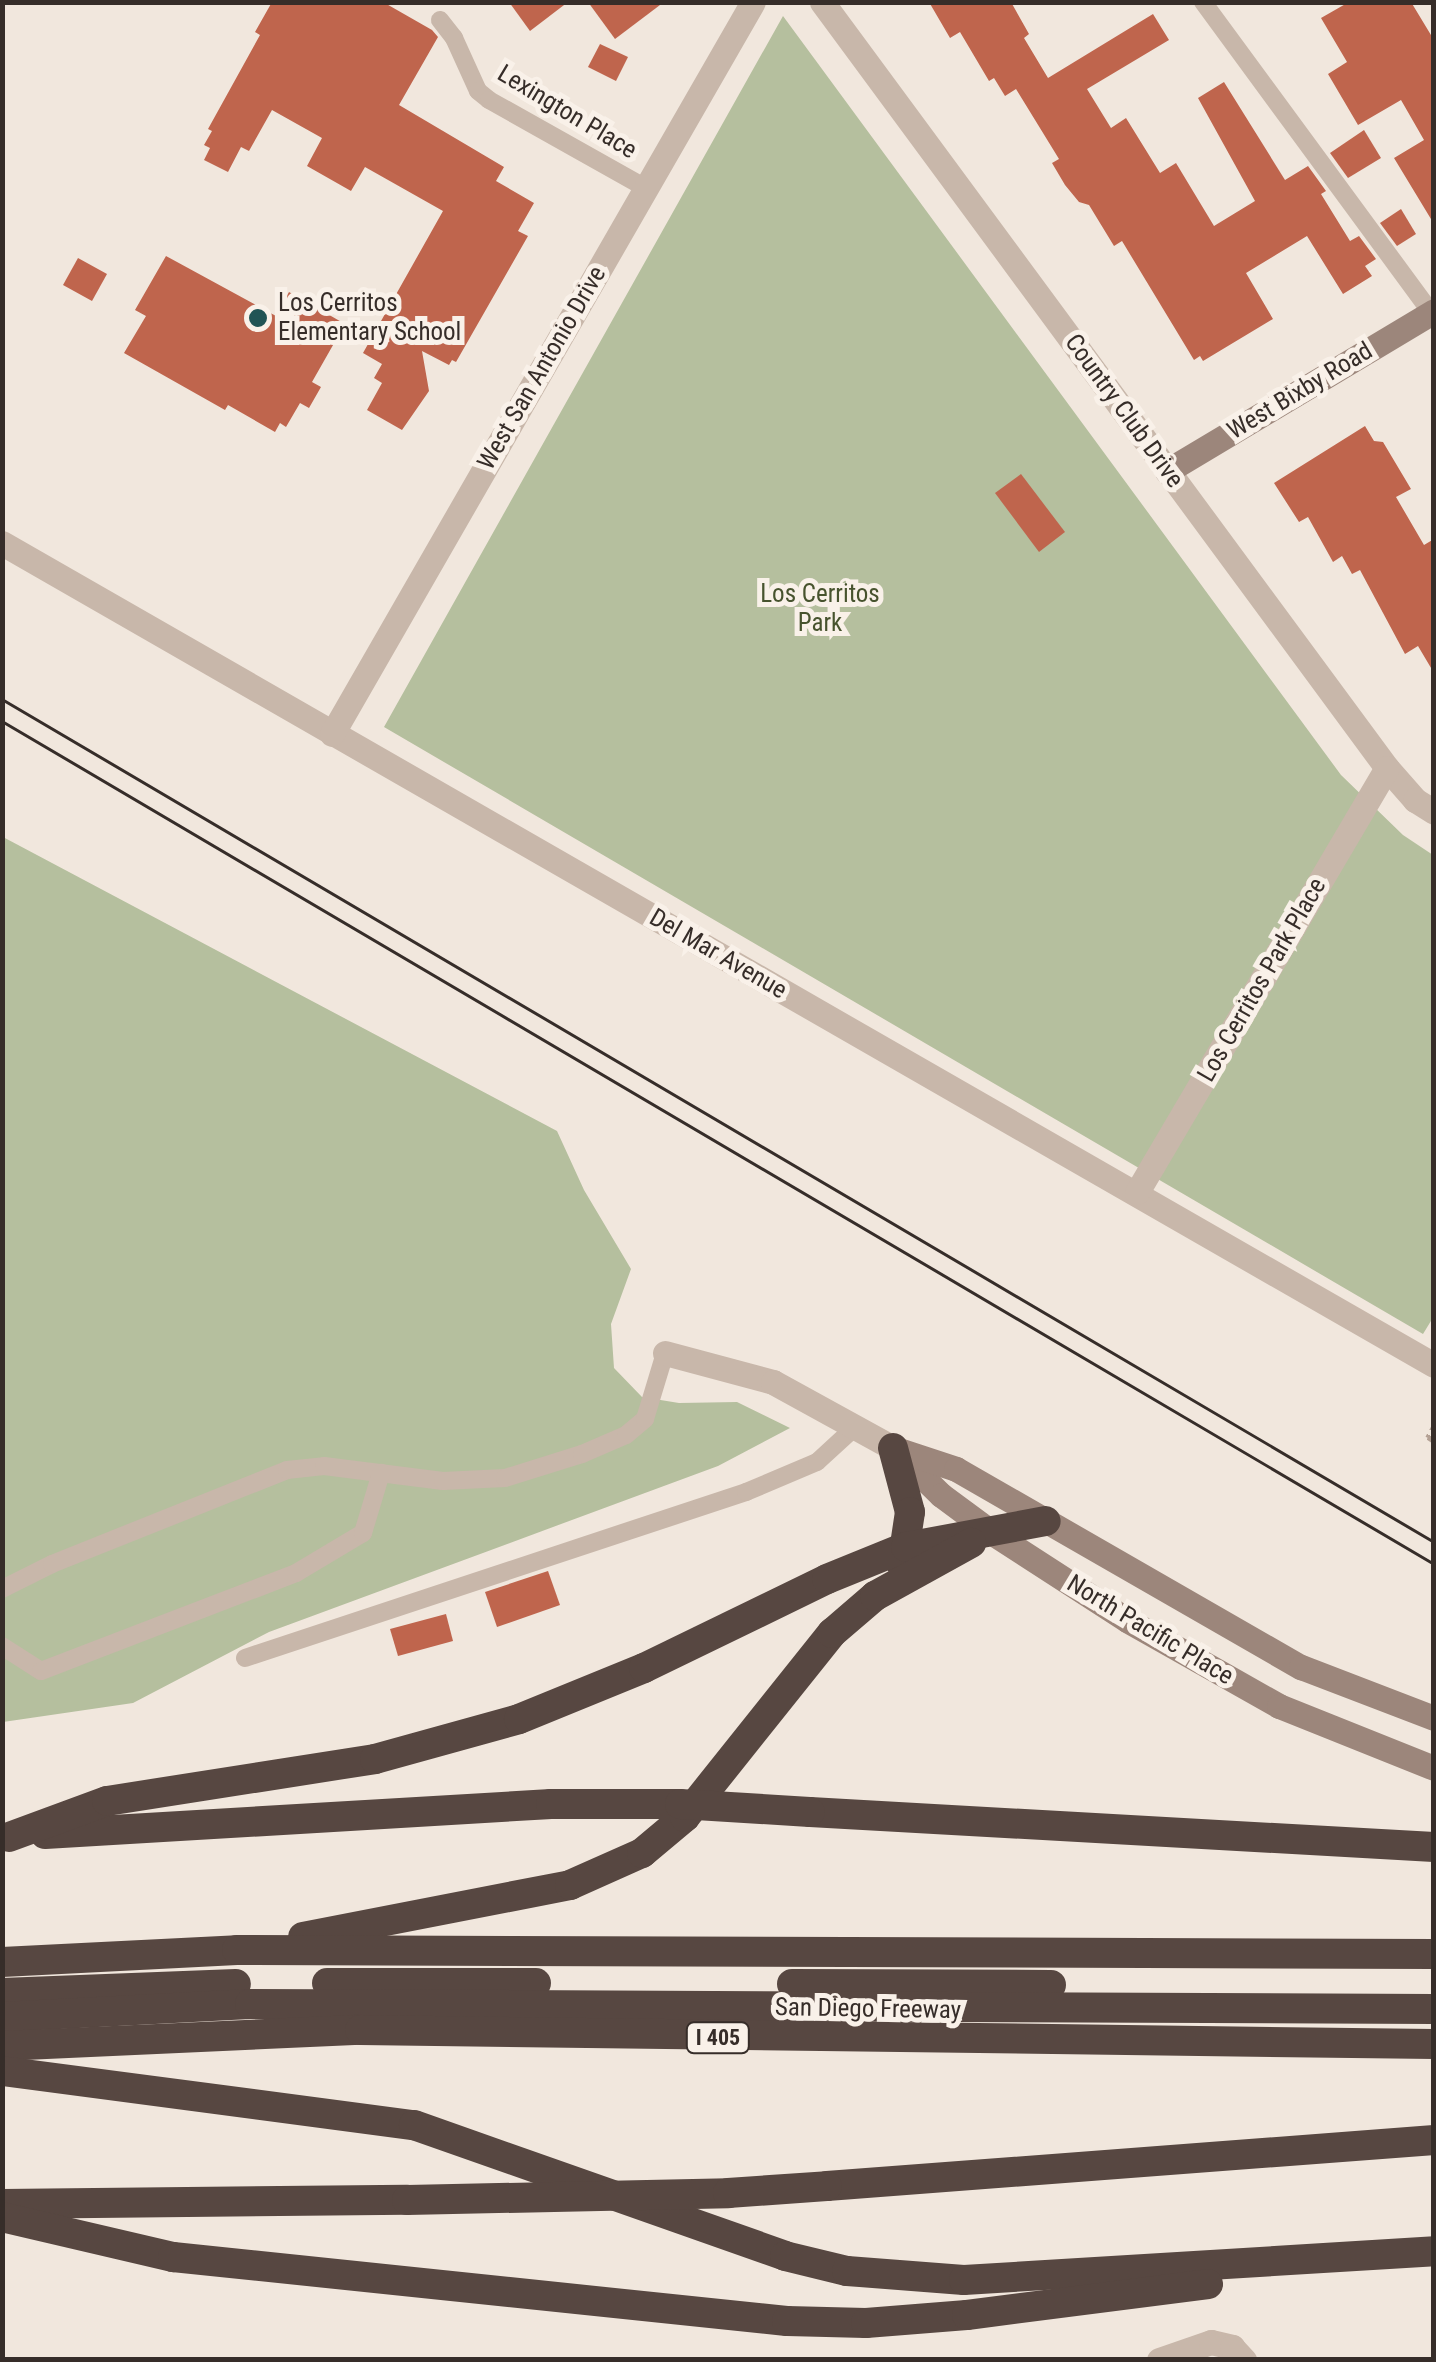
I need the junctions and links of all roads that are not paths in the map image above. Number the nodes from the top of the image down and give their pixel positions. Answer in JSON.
{"nodes":[{"id":1,"x":753,"y":2,"type":"edge"},
{"id":2,"x":822,"y":2,"type":"edge"},
{"id":3,"x":1202,"y":2,"type":"edge"},
{"id":4,"x":440,"y":20,"type":"dead end"},
{"id":5,"x":646,"y":188,"type":"junction"},
{"id":6,"x":1433,"y":314,"type":"edge"},
{"id":7,"x":1167,"y":471,"type":"junction"},
{"id":8,"x":2,"y":543,"type":"edge"},
{"id":9,"x":332,"y":734,"type":"junction"},
{"id":10,"x":1387,"y":768,"type":"junction"},
{"id":11,"x":1434,"y":812,"type":"edge"},
{"id":12,"x":1138,"y":1192,"type":"junction"},
{"id":13,"x":664,"y":1353,"type":"joint"},
{"id":14,"x":1434,"y":1366,"type":"edge"},
{"id":15,"x":856,"y":1427,"type":"junction"},
{"id":16,"x":893,"y":1448,"type":"junction"},
{"id":17,"x":381,"y":1473,"type":"junction"},
{"id":18,"x":1046,"y":1522,"type":"junction"},
{"id":19,"x":991,"y":1532,"type":"junction"},
{"id":20,"x":906,"y":1546,"type":"junction"},
{"id":21,"x":898,"y":1583,"type":"junction"},
{"id":22,"x":2,"y":1589,"type":"edge"},
{"id":23,"x":2,"y":1646,"type":"edge"},
{"id":24,"x":245,"y":1658,"type":"dead end"},
{"id":25,"x":1434,"y":1718,"type":"edge"},
{"id":26,"x":1434,"y":1768,"type":"edge"},
{"id":27,"x":6,"y":1837,"type":"edge"},
{"id":28,"x":1434,"y":1847,"type":"edge"},
{"id":29,"x":237,"y":1950,"type":"junction"},
{"id":30,"x":1434,"y":1954,"type":"edge"},
{"id":31,"x":2,"y":1962,"type":"edge"},
{"id":32,"x":1434,"y":1990,"type":"edge"},
{"id":33,"x":2,"y":1994,"type":"edge"},
{"id":34,"x":1434,"y":2009,"type":"edge"},
{"id":35,"x":2,"y":2017,"type":"edge"},
{"id":36,"x":1434,"y":2044,"type":"edge"},
{"id":37,"x":2,"y":2046,"type":"edge"},
{"id":38,"x":2,"y":2071,"type":"edge"},
{"id":39,"x":1434,"y":2140,"type":"edge"},
{"id":40,"x":2,"y":2204,"type":"edge"},
{"id":41,"x":2,"y":2217,"type":"edge"},
{"id":42,"x":1434,"y":2252,"type":"edge"},
{"id":43,"x":1160,"y":2360,"type":"edge"},
{"id":44,"x":1244,"y":2360,"type":"edge"}],
"edges":[{"from":1,"to":5,"type":"street","name":"West San Antonio Drive"},
{"from":2,"to":7,"type":"street","name":"Country Club Drive"},
{"from":3,"to":6,"type":"lane"},
{"from":4,"to":5,"type":"lane","name":"Lexington Place"},
{"from":5,"to":9,"type":"street","name":"West San Antonio Drive"},
{"from":6,"to":7,"type":"main road","name":"West Bixby Road"},
{"from":7,"to":10,"type":"street","name":"Country Club Drive"},
{"from":8,"to":9,"type":"street","name":"Del Mar Avenue"},
{"from":9,"to":12,"type":"street","name":"Del Mar Avenue"},
{"from":10,"to":11,"type":"street","name":"Country Club Drive"},
{"from":10,"to":12,"type":"street","name":"Los Cerritos Park Place"},
{"from":12,"to":14,"type":"street","name":"Del Mar Avenue"},
{"from":13,"to":15,"type":"street","name":"North Pacific Place"},
{"from":13,"to":17,"type":"lane"},
{"from":15,"to":16,"type":"street","name":"North Pacific Place"},
{"from":15,"to":24,"type":"lane"},
{"from":16,"to":18,"type":"main road","name":"North Pacific Place"},
{"from":16,"to":19,"type":"main road","name":"North Pacific Place"},
{"from":16,"to":20,"type":"highway"},
{"from":17,"to":22,"type":"lane"},
{"from":17,"to":23,"type":"lane"},
{"from":18,"to":19,"type":"highway"},
{"from":18,"to":25,"type":"main road","name":"North Pacific Place"},
{"from":19,"to":20,"type":"highway"},
{"from":19,"to":21,"type":"highway"},
{"from":19,"to":26,"type":"main road","name":"North Pacific Place"},
{"from":20,"to":21,"type":"highway"},
{"from":20,"to":27,"type":"highway"},
{"from":21,"to":29,"type":"highway"},
{"from":27,"to":28,"type":"highway","bridge":true},
{"from":29,"to":30,"type":"highway"},
{"from":29,"to":31,"type":"highway"},
{"from":32,"to":33,"type":"highway"},
{"from":34,"to":35,"type":"highway"},
{"from":36,"to":37,"type":"highway","name":"San Diego Freeway","number":"I 405"},
{"from":38,"to":42,"type":"highway"},
{"from":39,"to":40,"type":"highway","bridge":true},
{"from":41,"to":42,"type":"highway"},
{"from":43,"to":44,"type":"street"}]}
